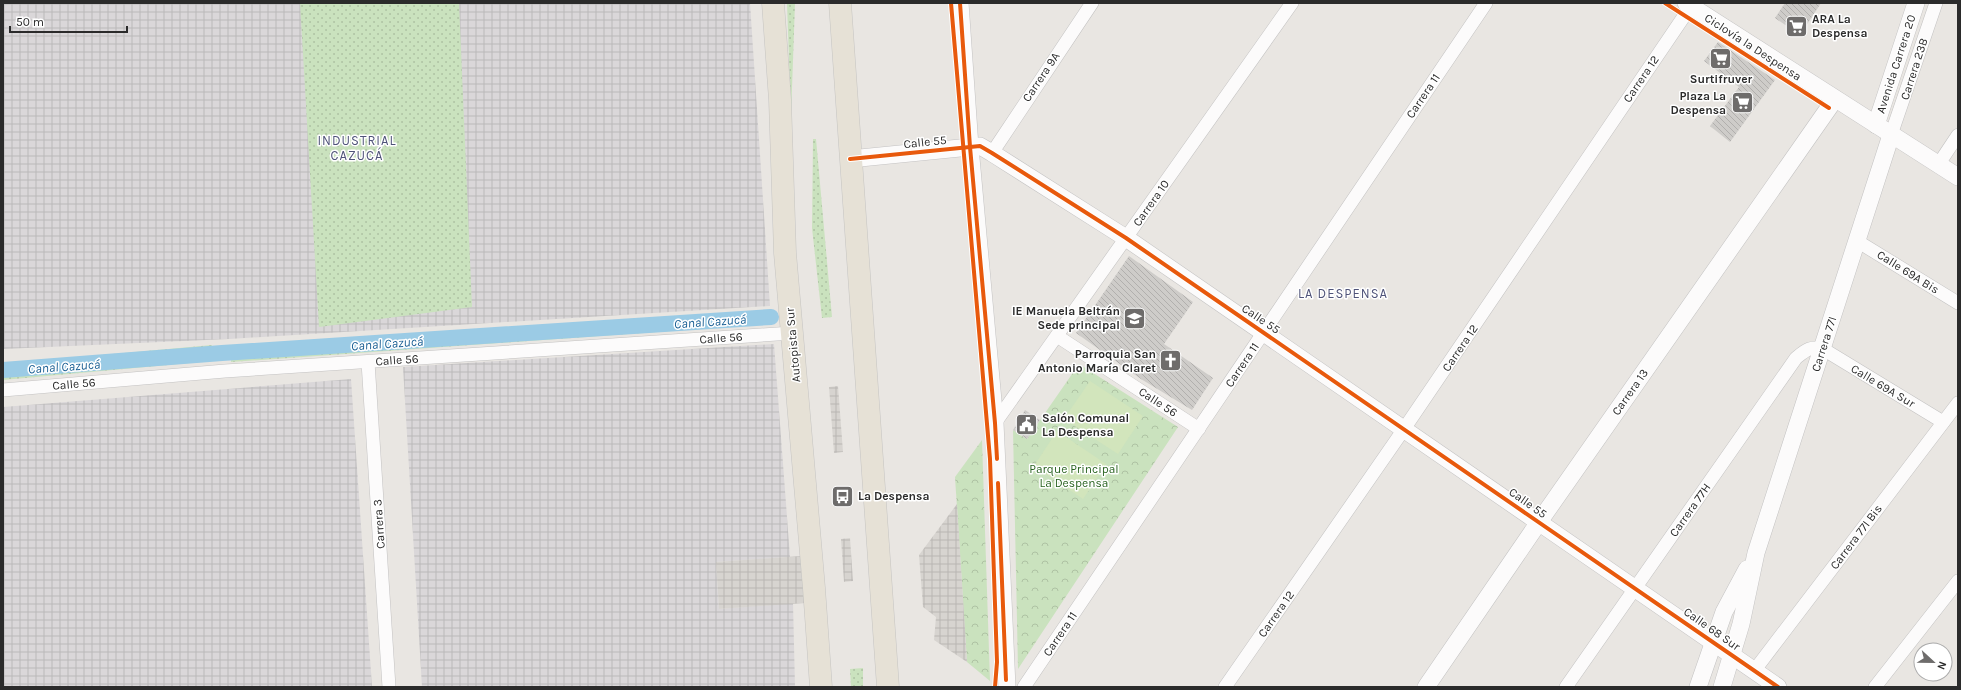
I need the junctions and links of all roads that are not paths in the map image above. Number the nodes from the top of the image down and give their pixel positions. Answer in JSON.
{"nodes":[{"id":1,"x":773,"y":3,"type":"edge"},
{"id":2,"x":840,"y":3,"type":"edge"},
{"id":3,"x":960,"y":3,"type":"edge"},
{"id":4,"x":1092,"y":3,"type":"edge"},
{"id":5,"x":1292,"y":3,"type":"edge"},
{"id":6,"x":1486,"y":3,"type":"edge"},
{"id":7,"x":1916,"y":3,"type":"edge"},
{"id":8,"x":1936,"y":3,"type":"edge"},
{"id":9,"x":1689,"y":5,"type":"edge"},
{"id":10,"x":1835,"y":99,"type":"junction"},
{"id":11,"x":1876,"y":125,"type":"junction"},
{"id":12,"x":1892,"y":135,"type":"junction"},
{"id":13,"x":1958,"y":135,"type":"edge"},
{"id":14,"x":970,"y":147,"type":"junction"},
{"id":15,"x":992,"y":153,"type":"junction"},
{"id":16,"x":850,"y":159,"type":"junction"},
{"id":17,"x":1938,"y":165,"type":"junction"},
{"id":18,"x":1958,"y":177,"type":"edge"},
{"id":19,"x":1126,"y":238,"type":"junction"},
{"id":20,"x":1857,"y":241,"type":"junction"},
{"id":21,"x":1958,"y":303,"type":"edge"},
{"id":22,"x":792,"y":333,"type":"junction"},
{"id":23,"x":1263,"y":333,"type":"junction"},
{"id":24,"x":1057,"y":336,"type":"junction"},
{"id":25,"x":1823,"y":349,"type":"junction"},
{"id":26,"x":368,"y":362,"type":"junction"},
{"id":27,"x":3,"y":390,"type":"edge"},
{"id":28,"x":1958,"y":403,"type":"edge"},
{"id":29,"x":1943,"y":422,"type":"junction"},
{"id":30,"x":995,"y":423,"type":"junction"},
{"id":31,"x":1199,"y":429,"type":"junction"},
{"id":32,"x":1404,"y":429,"type":"junction"},
{"id":33,"x":1539,"y":522,"type":"junction"},
{"id":34,"x":1756,"y":553,"type":"junction"},
{"id":35,"x":1958,"y":581,"type":"edge"},
{"id":36,"x":1634,"y":588,"type":"junction"},
{"id":37,"x":1713,"y":642,"type":"junction"},
{"id":38,"x":1733,"y":656,"type":"junction"},
{"id":39,"x":1754,"y":671,"type":"junction"},
{"id":40,"x":1010,"y":685,"type":"edge"},
{"id":41,"x":389,"y":687,"type":"edge"},
{"id":42,"x":821,"y":687,"type":"edge"},
{"id":43,"x":888,"y":687,"type":"edge"},
{"id":44,"x":1024,"y":687,"type":"edge"},
{"id":45,"x":1225,"y":687,"type":"edge"},
{"id":46,"x":1426,"y":687,"type":"edge"},
{"id":47,"x":1566,"y":687,"type":"edge"},
{"id":48,"x":1698,"y":687,"type":"edge"},
{"id":49,"x":1722,"y":687,"type":"edge"},
{"id":50,"x":1778,"y":687,"type":"edge"},
{"id":51,"x":1875,"y":687,"type":"edge"}],
"edges":[{"from":1,"to":22,"type":"highway","name":"Autopista Sur"},
{"from":2,"to":16,"type":"highway"},
{"from":3,"to":14,"type":"street"},
{"from":4,"to":15,"type":"street","name":"Carrera 9A"},
{"from":5,"to":19,"type":"street","name":"Carrera 10"},
{"from":6,"to":23,"type":"street","name":"Carrera 11"},
{"from":7,"to":11,"type":"street","name":"Avenida Carrera 20"},
{"from":8,"to":12,"type":"street","name":"Carrera 23B"},
{"from":9,"to":10,"type":"street"},
{"from":9,"to":32,"type":"street","name":"Carrera 12"},
{"from":10,"to":11,"type":"street"},
{"from":10,"to":33,"type":"street","name":"Carrera 13"},
{"from":11,"to":12,"type":"street"},
{"from":12,"to":17,"type":"street"},
{"from":12,"to":20,"type":"street","name":"Carrera 77I"},
{"from":13,"to":17,"type":"street"},
{"from":14,"to":15,"type":"street","name":"Calle 55"},
{"from":14,"to":16,"type":"street","name":"Calle 55"},
{"from":14,"to":30,"type":"street"},
{"from":15,"to":19,"type":"street","name":"Calle 55"},
{"from":16,"to":43,"type":"highway"},
{"from":17,"to":18,"type":"street"},
{"from":19,"to":23,"type":"street","name":"Calle 55"},
{"from":19,"to":24,"type":"street","name":"Carrera 10"},
{"from":20,"to":21,"type":"street","name":"Calle 69A Bis"},
{"from":20,"to":25,"type":"street","name":"Carrera 77I"},
{"from":22,"to":26,"type":"street","name":"Calle 56"},
{"from":22,"to":42,"type":"highway","name":"Autopista Sur"},
{"from":23,"to":31,"type":"street","name":"Carrera 11"},
{"from":23,"to":32,"type":"street","name":"Calle 55"},
{"from":24,"to":30,"type":"street","name":"Carrera 10"},
{"from":24,"to":31,"type":"street","name":"Calle 56"},
{"from":25,"to":29,"type":"street","name":"Calle 69A Sur"},
{"from":25,"to":34,"type":"street","name":"Carrera 77I"},
{"from":25,"to":36,"type":"street","name":"Carrera 77H"},
{"from":26,"to":27,"type":"street","name":"Calle 56"},
{"from":26,"to":41,"type":"street","name":"Carrera 3"},
{"from":28,"to":29,"type":"street","name":"Carrera 77I Bis"},
{"from":29,"to":39,"type":"street","name":"Carrera 77I Bis"},
{"from":30,"to":40,"type":"street"},
{"from":31,"to":44,"type":"street","name":"Carrera 11"},
{"from":32,"to":33,"type":"street","name":"Calle 55"},
{"from":32,"to":45,"type":"street","name":"Carrera 12"},
{"from":33,"to":36,"type":"street","name":"Calle 55"},
{"from":33,"to":46,"type":"street","name":"Carrera 13"},
{"from":34,"to":37,"type":"street","name":"Carrera 77I"},
{"from":34,"to":38,"type":"street","name":"Carrera 77I"},
{"from":35,"to":51,"type":"street"},
{"from":36,"to":37,"type":"street","name":"Calle 68 Sur"},
{"from":36,"to":47,"type":"street","name":"Carrera 77H"},
{"from":37,"to":38,"type":"street","name":"Calle 68 Sur"},
{"from":37,"to":48,"type":"street","name":"Carrera 77I"},
{"from":38,"to":39,"type":"street","name":"Calle 68 Sur"},
{"from":38,"to":49,"type":"street","name":"Carrera 77I"},
{"from":39,"to":50,"type":"street","name":"Calle 68 Sur"}]}
